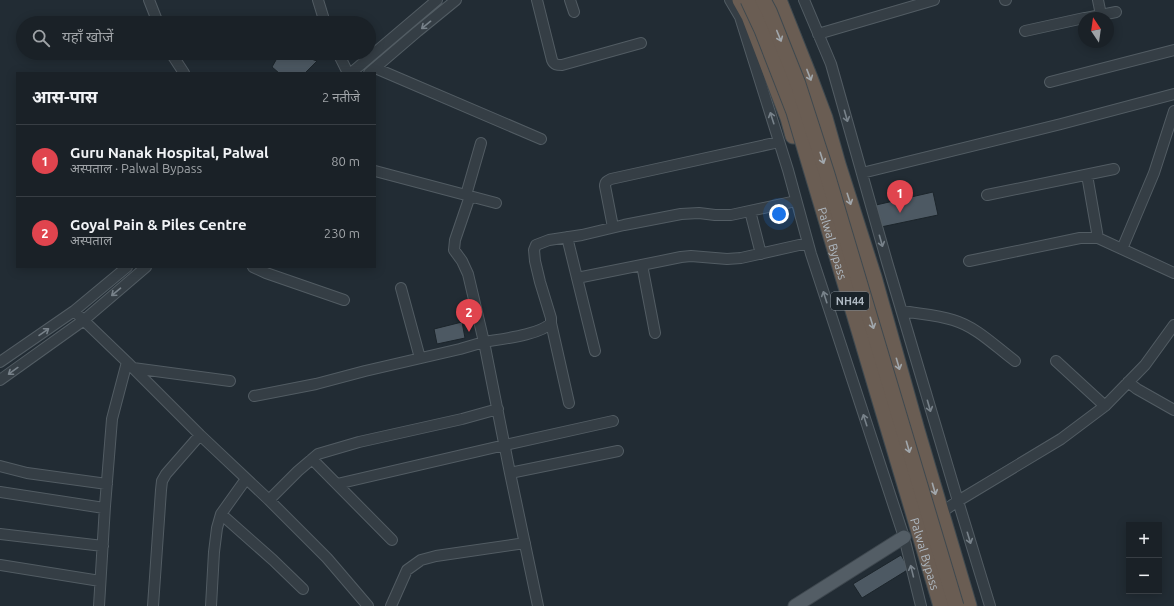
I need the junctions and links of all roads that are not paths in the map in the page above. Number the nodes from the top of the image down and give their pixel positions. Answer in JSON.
{"nodes":[{"id":1,"x":149,"y":0,"type":"edge"},
{"id":2,"x":318,"y":0,"type":"edge"},
{"id":3,"x":437,"y":0,"type":"edge"},
{"id":4,"x":456,"y":0,"type":"edge"},
{"id":5,"x":537,"y":0,"type":"edge"},
{"id":6,"x":570,"y":0,"type":"edge"},
{"id":7,"x":730,"y":0,"type":"edge"},
{"id":8,"x":740,"y":0,"type":"edge"},
{"id":9,"x":748,"y":0,"type":"edge"},
{"id":10,"x":763,"y":0,"type":"edge"},
{"id":11,"x":779,"y":0,"type":"edge"},
{"id":12,"x":804,"y":0,"type":"edge"},
{"id":13,"x":934,"y":0,"type":"edge"},
{"id":14,"x":1098,"y":0,"type":"edge"},
{"id":15,"x":574,"y":12,"type":"dead end"},
{"id":16,"x":1100,"y":12,"type":"edge"},
{"id":17,"x":155,"y":16,"type":"edge"},
{"id":18,"x":323,"y":16,"type":"edge"},
{"id":19,"x":1078,"y":20,"type":"edge"},
{"id":20,"x":1025,"y":31,"type":"dead end"},
{"id":21,"x":818,"y":34,"type":"junction"},
{"id":22,"x":641,"y":43,"type":"dead end"},
{"id":23,"x":1174,"y":50,"type":"edge"},
{"id":24,"x":376,"y":51,"type":"edge"},
{"id":25,"x":176,"y":60,"type":"edge"},
{"id":26,"x":342,"y":60,"type":"edge"},
{"id":27,"x":365,"y":60,"type":"edge"},
{"id":28,"x":372,"y":70,"type":"edge"},
{"id":29,"x":183,"y":72,"type":"edge"},
{"id":30,"x":349,"y":72,"type":"edge"},
{"id":31,"x":351,"y":72,"type":"edge"},
{"id":32,"x":1050,"y":82,"type":"dead end"},
{"id":33,"x":1174,"y":94,"type":"edge"},
{"id":34,"x":1174,"y":111,"type":"edge"},
{"id":35,"x":541,"y":139,"type":"dead end"},
{"id":36,"x":779,"y":142,"type":"junction"},
{"id":37,"x":481,"y":143,"type":"dead end"},
{"id":38,"x":1114,"y":169,"type":"dead end"},
{"id":39,"x":376,"y":171,"type":"edge"},
{"id":40,"x":862,"y":173,"type":"junction"},
{"id":41,"x":1087,"y":174,"type":"junction"},
{"id":42,"x":987,"y":195,"type":"dead end"},
{"id":43,"x":468,"y":196,"type":"junction"},
{"id":44,"x":796,"y":201,"type":"junction"},
{"id":45,"x":496,"y":203,"type":"dead end"},
{"id":46,"x":750,"y":211,"type":"junction"},
{"id":47,"x":614,"y":228,"type":"junction"},
{"id":48,"x":567,"y":237,"type":"junction"},
{"id":49,"x":1098,"y":238,"type":"junction"},
{"id":50,"x":808,"y":243,"type":"junction"},
{"id":51,"x":1122,"y":250,"type":"junction"},
{"id":52,"x":761,"y":254,"type":"junction"},
{"id":53,"x":969,"y":262,"type":"dead end"},
{"id":54,"x":642,"y":265,"type":"junction"},
{"id":55,"x":126,"y":268,"type":"edge"},
{"id":56,"x":145,"y":268,"type":"edge"},
{"id":57,"x":255,"y":268,"type":"edge"},
{"id":58,"x":1174,"y":273,"type":"edge"},
{"id":59,"x":577,"y":278,"type":"junction"},
{"id":60,"x":401,"y":288,"type":"dead end"},
{"id":61,"x":344,"y":300,"type":"dead end"},
{"id":62,"x":74,"y":311,"type":"junction"},
{"id":63,"x":902,"y":311,"type":"junction"},
{"id":64,"x":84,"y":320,"type":"junction"},
{"id":65,"x":551,"y":323,"type":"junction"},
{"id":66,"x":1174,"y":325,"type":"edge"},
{"id":67,"x":655,"y":334,"type":"dead end"},
{"id":68,"x":484,"y":342,"type":"junction"},
{"id":69,"x":595,"y":351,"type":"dead end"},
{"id":70,"x":420,"y":358,"type":"junction"},
{"id":71,"x":1015,"y":361,"type":"dead end"},
{"id":72,"x":1056,"y":361,"type":"dead end"},
{"id":73,"x":0,"y":362,"type":"edge"},
{"id":74,"x":130,"y":365,"type":"junction"},
{"id":75,"x":0,"y":380,"type":"edge"},
{"id":76,"x":230,"y":381,"type":"dead end"},
{"id":77,"x":1128,"y":382,"type":"junction"},
{"id":78,"x":254,"y":396,"type":"dead end"},
{"id":79,"x":569,"y":403,"type":"dead end"},
{"id":80,"x":1105,"y":406,"type":"junction"},
{"id":81,"x":498,"y":409,"type":"junction"},
{"id":82,"x":1174,"y":410,"type":"edge"},
{"id":83,"x":613,"y":421,"type":"dead end"},
{"id":84,"x":200,"y":435,"type":"junction"},
{"id":85,"x":505,"y":445,"type":"junction"},
{"id":86,"x":618,"y":451,"type":"dead end"},
{"id":87,"x":312,"y":459,"type":"junction"},
{"id":88,"x":0,"y":466,"type":"edge"},
{"id":89,"x":510,"y":473,"type":"junction"},
{"id":90,"x":246,"y":479,"type":"junction"},
{"id":91,"x":106,"y":484,"type":"junction"},
{"id":92,"x":337,"y":484,"type":"junction"},
{"id":93,"x":0,"y":492,"type":"edge"},
{"id":94,"x":269,"y":500,"type":"junction"},
{"id":95,"x":958,"y":501,"type":"junction"},
{"id":96,"x":104,"y":508,"type":"junction"},
{"id":97,"x":941,"y":512,"type":"junction"},
{"id":98,"x":221,"y":514,"type":"junction"},
{"id":99,"x":911,"y":532,"type":"junction"},
{"id":100,"x":0,"y":534,"type":"edge"},
{"id":101,"x":392,"y":540,"type":"dead end"},
{"id":102,"x":525,"y":543,"type":"junction"},
{"id":103,"x":103,"y":546,"type":"junction"},
{"id":104,"x":0,"y":565,"type":"edge"},
{"id":105,"x":100,"y":581,"type":"junction"},
{"id":106,"x":303,"y":589,"type":"dead end"},
{"id":107,"x":99,"y":606,"type":"edge"},
{"id":108,"x":153,"y":606,"type":"edge"},
{"id":109,"x":211,"y":606,"type":"edge"},
{"id":110,"x":368,"y":606,"type":"edge"},
{"id":111,"x":390,"y":606,"type":"edge"},
{"id":112,"x":538,"y":606,"type":"edge"},
{"id":113,"x":795,"y":606,"type":"edge"},
{"id":114,"x":921,"y":606,"type":"edge"},
{"id":115,"x":934,"y":606,"type":"edge"},
{"id":116,"x":941,"y":606,"type":"edge"},
{"id":117,"x":956,"y":606,"type":"edge"},
{"id":118,"x":968,"y":606,"type":"edge"},
{"id":119,"x":990,"y":606,"type":"edge"}],
"edges":[{"from":1,"to":17,"type":"street"},
{"from":2,"to":18,"type":"street"},
{"from":3,"to":24,"type":"street"},
{"from":4,"to":28,"type":"street","one_way":true},
{"from":5,"to":22,"type":"street"},
{"from":6,"to":15,"type":"street"},
{"from":36,"to":7,"type":"street","one_way":true},
{"from":8,"to":99,"type":"highway"},
{"from":9,"to":99,"type":"highway","name":"Palwal Bypass","number":"NH44","bridge":true},
{"from":10,"to":117,"type":"highway","name":"Palwal Bypass","number":"NH44","one_way":true,"bridge":true},
{"from":11,"to":97,"type":"highway","one_way":true},
{"from":12,"to":21,"type":"street"},
{"from":13,"to":21,"type":"street"},
{"from":14,"to":16,"type":"street"},
{"from":19,"to":20,"type":"street"},
{"from":21,"to":40,"type":"street","one_way":true},
{"from":23,"to":32,"type":"street"},
{"from":25,"to":29,"type":"street"},
{"from":26,"to":30,"type":"street"},
{"from":27,"to":31,"type":"street"},
{"from":28,"to":35,"type":"street"},
{"from":33,"to":40,"type":"street"},
{"from":34,"to":51,"type":"street"},
{"from":36,"to":44,"type":"street"},
{"from":36,"to":47,"type":"street"},
{"from":37,"to":43,"type":"street"},
{"from":38,"to":41,"type":"street"},
{"from":39,"to":43,"type":"street"},
{"from":40,"to":63,"type":"street","one_way":true},
{"from":41,"to":42,"type":"street"},
{"from":41,"to":49,"type":"street"},
{"from":43,"to":45,"type":"street"},
{"from":43,"to":68,"type":"street"},
{"from":44,"to":46,"type":"street"},
{"from":44,"to":50,"type":"street"},
{"from":46,"to":47,"type":"street"},
{"from":46,"to":52,"type":"street"},
{"from":47,"to":48,"type":"street"},
{"from":48,"to":59,"type":"street"},
{"from":48,"to":65,"type":"street"},
{"from":49,"to":51,"type":"street"},
{"from":49,"to":53,"type":"street"},
{"from":50,"to":52,"type":"street"},
{"from":99,"to":50,"type":"street","one_way":true},
{"from":51,"to":58,"type":"street"},
{"from":52,"to":54,"type":"street"},
{"from":54,"to":59,"type":"street"},
{"from":54,"to":67,"type":"street"},
{"from":55,"to":62,"type":"street"},
{"from":56,"to":64,"type":"street","one_way":true},
{"from":57,"to":61,"type":"street"},
{"from":59,"to":69,"type":"street"},
{"from":60,"to":70,"type":"street"},
{"from":62,"to":64,"type":"street"},
{"from":73,"to":62,"type":"street","one_way":true},
{"from":63,"to":71,"type":"street"},
{"from":63,"to":95,"type":"street","one_way":true},
{"from":64,"to":74,"type":"street"},
{"from":64,"to":75,"type":"street","one_way":true},
{"from":65,"to":68,"type":"street"},
{"from":65,"to":79,"type":"street"},
{"from":66,"to":77,"type":"street"},
{"from":68,"to":70,"type":"street"},
{"from":68,"to":81,"type":"street"},
{"from":70,"to":78,"type":"street"},
{"from":72,"to":80,"type":"street"},
{"from":74,"to":76,"type":"street"},
{"from":74,"to":84,"type":"street"},
{"from":74,"to":91,"type":"street"},
{"from":77,"to":80,"type":"street"},
{"from":77,"to":82,"type":"street"},
{"from":80,"to":95,"type":"street"},
{"from":81,"to":85,"type":"street"},
{"from":81,"to":87,"type":"street"},
{"from":83,"to":85,"type":"street"},
{"from":84,"to":90,"type":"street"},
{"from":84,"to":108,"type":"street"},
{"from":85,"to":89,"type":"street"},
{"from":85,"to":92,"type":"street"},
{"from":86,"to":89,"type":"street"},
{"from":87,"to":92,"type":"street"},
{"from":87,"to":94,"type":"street"},
{"from":88,"to":91,"type":"street"},
{"from":89,"to":102,"type":"street"},
{"from":90,"to":94,"type":"street"},
{"from":90,"to":98,"type":"street"},
{"from":91,"to":96,"type":"street"},
{"from":92,"to":101,"type":"street"},
{"from":93,"to":96,"type":"street"},
{"from":94,"to":110,"type":"street"},
{"from":95,"to":97,"type":"street"},
{"from":95,"to":119,"type":"street","one_way":true},
{"from":96,"to":103,"type":"street"},
{"from":97,"to":99,"type":"street"},
{"from":97,"to":118,"type":"highway"},
{"from":98,"to":106,"type":"street"},
{"from":98,"to":109,"type":"street"},
{"from":99,"to":113,"type":"main road"},
{"from":114,"to":99,"type":"street","one_way":true},
{"from":99,"to":115,"type":"highway"},
{"from":99,"to":116,"type":"highway","name":"Palwal Bypass","number":"NH44","bridge":true},
{"from":100,"to":103,"type":"street"},
{"from":102,"to":111,"type":"street"},
{"from":102,"to":112,"type":"street"},
{"from":103,"to":105,"type":"street"},
{"from":104,"to":105,"type":"street"},
{"from":105,"to":107,"type":"street"}]}
